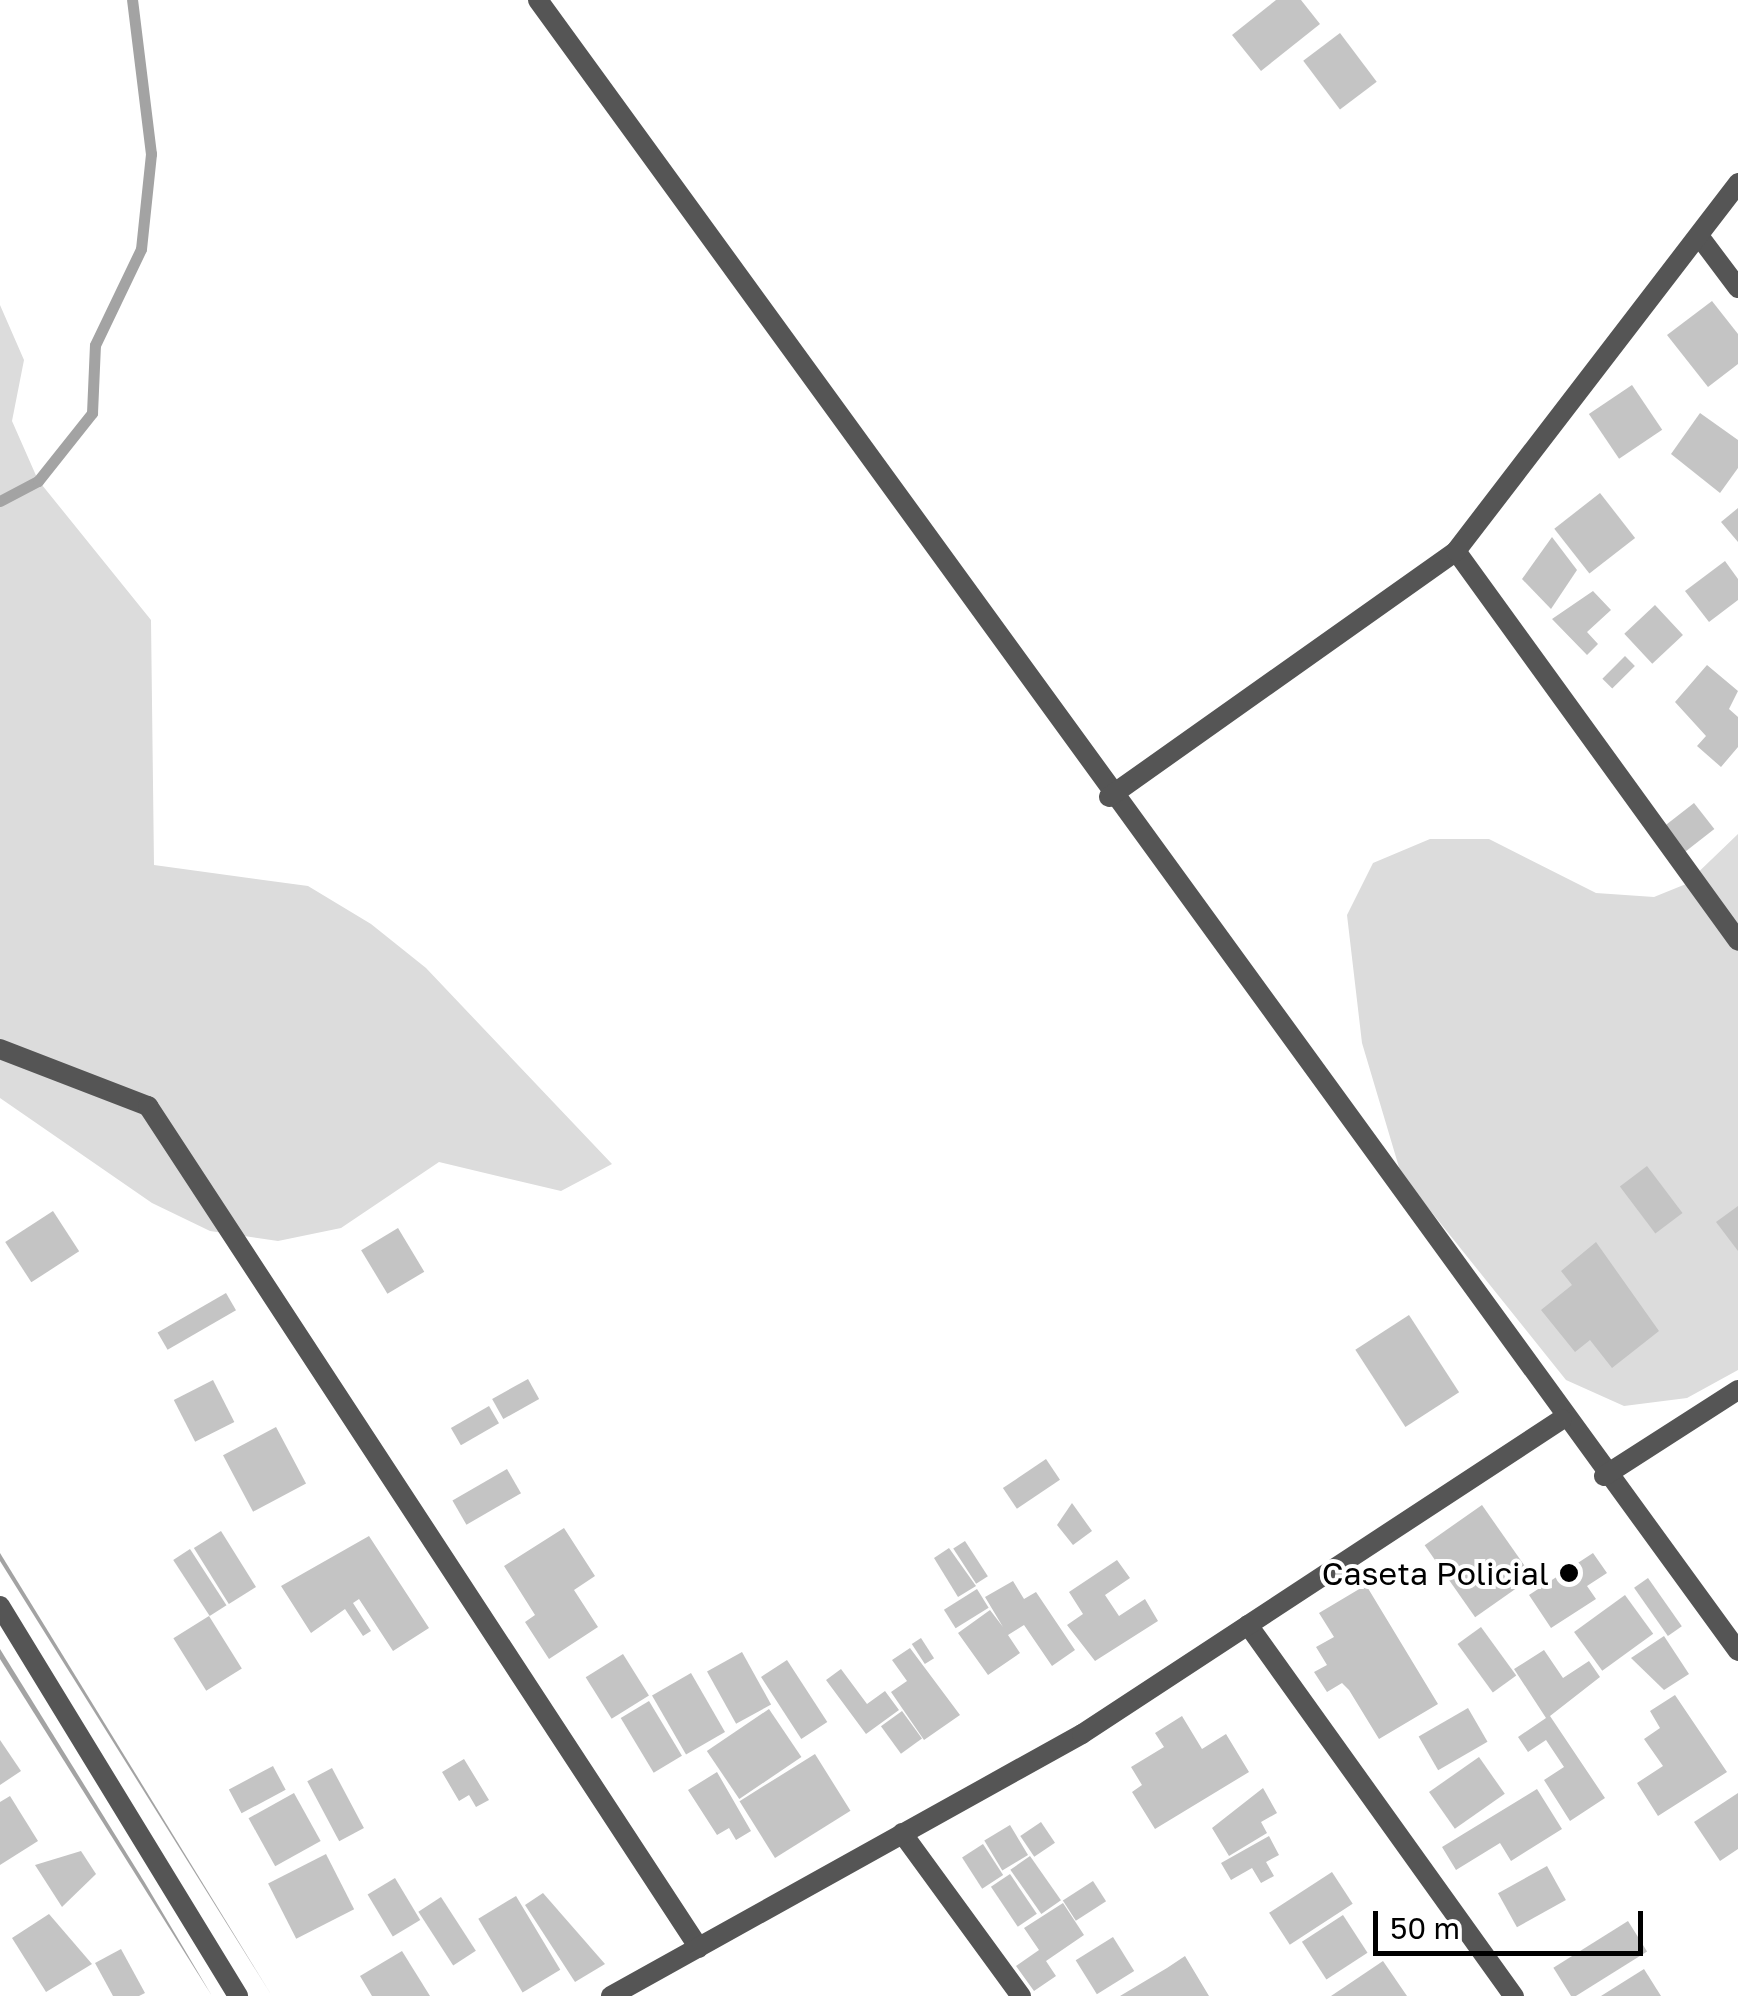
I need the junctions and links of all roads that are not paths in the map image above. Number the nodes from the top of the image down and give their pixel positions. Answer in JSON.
{"nodes":[{"id":1,"x":538,"y":0,"type":"edge"},
{"id":2,"x":1738,"y":183,"type":"edge"},
{"id":3,"x":1699,"y":236,"type":"junction"},
{"id":4,"x":1738,"y":288,"type":"edge"},
{"id":5,"x":1456,"y":551,"type":"junction"},
{"id":6,"x":1110,"y":797,"type":"junction"},
{"id":7,"x":1738,"y":941,"type":"edge"},
{"id":8,"x":0,"y":1049,"type":"edge"},
{"id":9,"x":1738,"y":1390,"type":"edge"},
{"id":10,"x":1562,"y":1420,"type":"junction"},
{"id":11,"x":1604,"y":1476,"type":"junction"},
{"id":12,"x":0,"y":1606,"type":"edge"},
{"id":13,"x":1248,"y":1625,"type":"junction"},
{"id":14,"x":1738,"y":1652,"type":"edge"},
{"id":15,"x":902,"y":1833,"type":"junction"},
{"id":16,"x":699,"y":1948,"type":"junction"},
{"id":17,"x":238,"y":1996,"type":"edge"},
{"id":18,"x":612,"y":1996,"type":"edge"},
{"id":19,"x":1021,"y":1996,"type":"edge"},
{"id":20,"x":1514,"y":1996,"type":"edge"}],
"edges":[{"from":1,"to":6,"type":"street"},
{"from":2,"to":3,"type":"street"},
{"from":3,"to":4,"type":"street"},
{"from":3,"to":5,"type":"street"},
{"from":5,"to":6,"type":"street"},
{"from":5,"to":7,"type":"street"},
{"from":6,"to":10,"type":"street"},
{"from":8,"to":16,"type":"street"},
{"from":9,"to":11,"type":"street"},
{"from":10,"to":11,"type":"street"},
{"from":10,"to":13,"type":"street"},
{"from":11,"to":14,"type":"street"},
{"from":12,"to":17,"type":"street"},
{"from":13,"to":15,"type":"street"},
{"from":13,"to":20,"type":"street"},
{"from":15,"to":16,"type":"street"},
{"from":15,"to":19,"type":"street"},
{"from":16,"to":18,"type":"street"}]}
